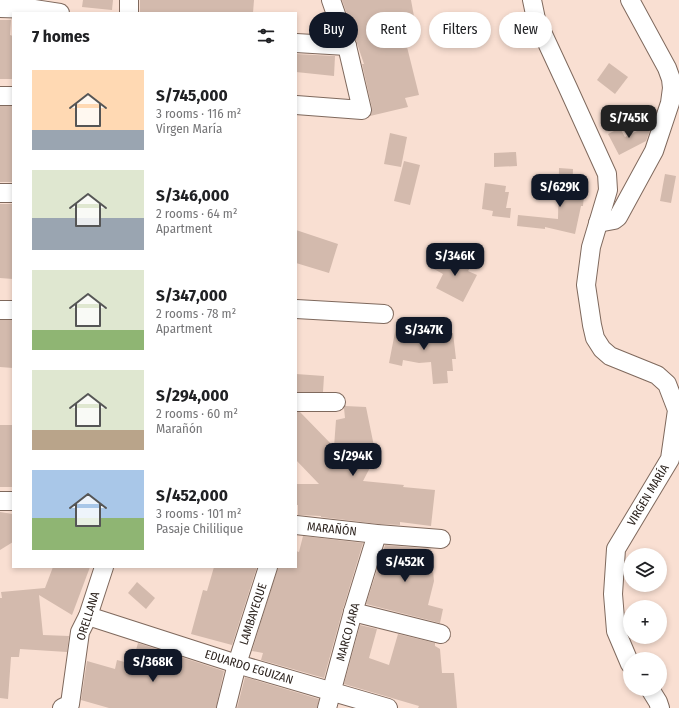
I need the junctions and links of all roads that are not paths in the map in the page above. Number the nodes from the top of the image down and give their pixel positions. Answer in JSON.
{"nodes":[{"id":1,"x":129,"y":0,"type":"edge"},
{"id":2,"x":331,"y":0,"type":"edge"},
{"id":3,"x":532,"y":0,"type":"edge"},
{"id":4,"x":630,"y":0,"type":"edge"},
{"id":5,"x":34,"y":7,"type":"edge"},
{"id":6,"x":0,"y":8,"type":"edge"},
{"id":7,"x":56,"y":12,"type":"edge"},
{"id":8,"x":129,"y":12,"type":"edge"},
{"id":9,"x":335,"y":12,"type":"edge"},
{"id":10,"x":297,"y":44,"type":"edge"},
{"id":11,"x":309,"y":45,"type":"edge"},
{"id":12,"x":347,"y":48,"type":"edge"},
{"id":13,"x":0,"y":96,"type":"edge"},
{"id":14,"x":12,"y":96,"type":"edge"},
{"id":15,"x":297,"y":105,"type":"edge"},
{"id":16,"x":0,"y":193,"type":"edge"},
{"id":17,"x":12,"y":193,"type":"edge"},
{"id":18,"x":598,"y":223,"type":"junction"},
{"id":19,"x":297,"y":309,"type":"edge"},
{"id":20,"x":0,"y":310,"type":"edge"},
{"id":21,"x":12,"y":310,"type":"edge"},
{"id":22,"x":384,"y":314,"type":"dead end"},
{"id":23,"x":297,"y":402,"type":"edge"},
{"id":24,"x":336,"y":402,"type":"dead end"},
{"id":25,"x":0,"y":501,"type":"edge"},
{"id":26,"x":12,"y":501,"type":"edge"},
{"id":27,"x":297,"y":525,"type":"edge"},
{"id":28,"x":377,"y":534,"type":"junction"},
{"id":29,"x":441,"y":539,"type":"dead end"},
{"id":30,"x":104,"y":568,"type":"edge"},
{"id":31,"x":268,"y":568,"type":"edge"},
{"id":32,"x":353,"y":612,"type":"junction"},
{"id":33,"x":88,"y":616,"type":"junction"},
{"id":34,"x":441,"y":634,"type":"dead end"},
{"id":35,"x":625,"y":652,"type":"edge"},
{"id":36,"x":237,"y":664,"type":"junction"},
{"id":37,"x":654,"y":696,"type":"edge"},
{"id":38,"x":330,"y":700,"type":"edge"},
{"id":39,"x":71,"y":707,"type":"edge"},
{"id":40,"x":226,"y":708,"type":"edge"},
{"id":41,"x":388,"y":708,"type":"edge"},
{"id":42,"x":660,"y":708,"type":"edge"}],
"edges":[{"from":1,"to":8,"type":"street"},
{"from":2,"to":9,"type":"street"},
{"from":3,"to":18,"type":"street","name":"VIRGEN MARÍA"},
{"from":4,"to":18,"type":"street"},
{"from":5,"to":6,"type":"street"},
{"from":5,"to":7,"type":"street"},
{"from":10,"to":11,"type":"street"},
{"from":12,"to":15,"type":"street"},
{"from":13,"to":14,"type":"street"},
{"from":16,"to":17,"type":"street"},
{"from":18,"to":35,"type":"street","name":"VIRGEN MARÍA"},
{"from":19,"to":22,"type":"street"},
{"from":20,"to":21,"type":"street"},
{"from":23,"to":24,"type":"street"},
{"from":25,"to":26,"type":"street"},
{"from":27,"to":28,"type":"street","name":"MARAÑÓN"},
{"from":28,"to":29,"type":"street","name":"MARAÑÓN"},
{"from":28,"to":32,"type":"street","name":"MARCO JARA"},
{"from":30,"to":33,"type":"street","name":"ORELLANA"},
{"from":31,"to":36,"type":"street","name":"LAMBAYEQUE"},
{"from":32,"to":34,"type":"street"},
{"from":32,"to":38,"type":"street","name":"MARCO JARA"},
{"from":33,"to":36,"type":"street","name":"EDUARDO EGUIZAN"},
{"from":33,"to":39,"type":"street","name":"ORELLANA"},
{"from":36,"to":38,"type":"street","name":"EDUARDO EGUIZAN"},
{"from":36,"to":40,"type":"street","name":"LAMBAYEQUE"},
{"from":37,"to":42,"type":"street"},
{"from":38,"to":41,"type":"street","name":"EDUARDO EGUIZAN"}]}
